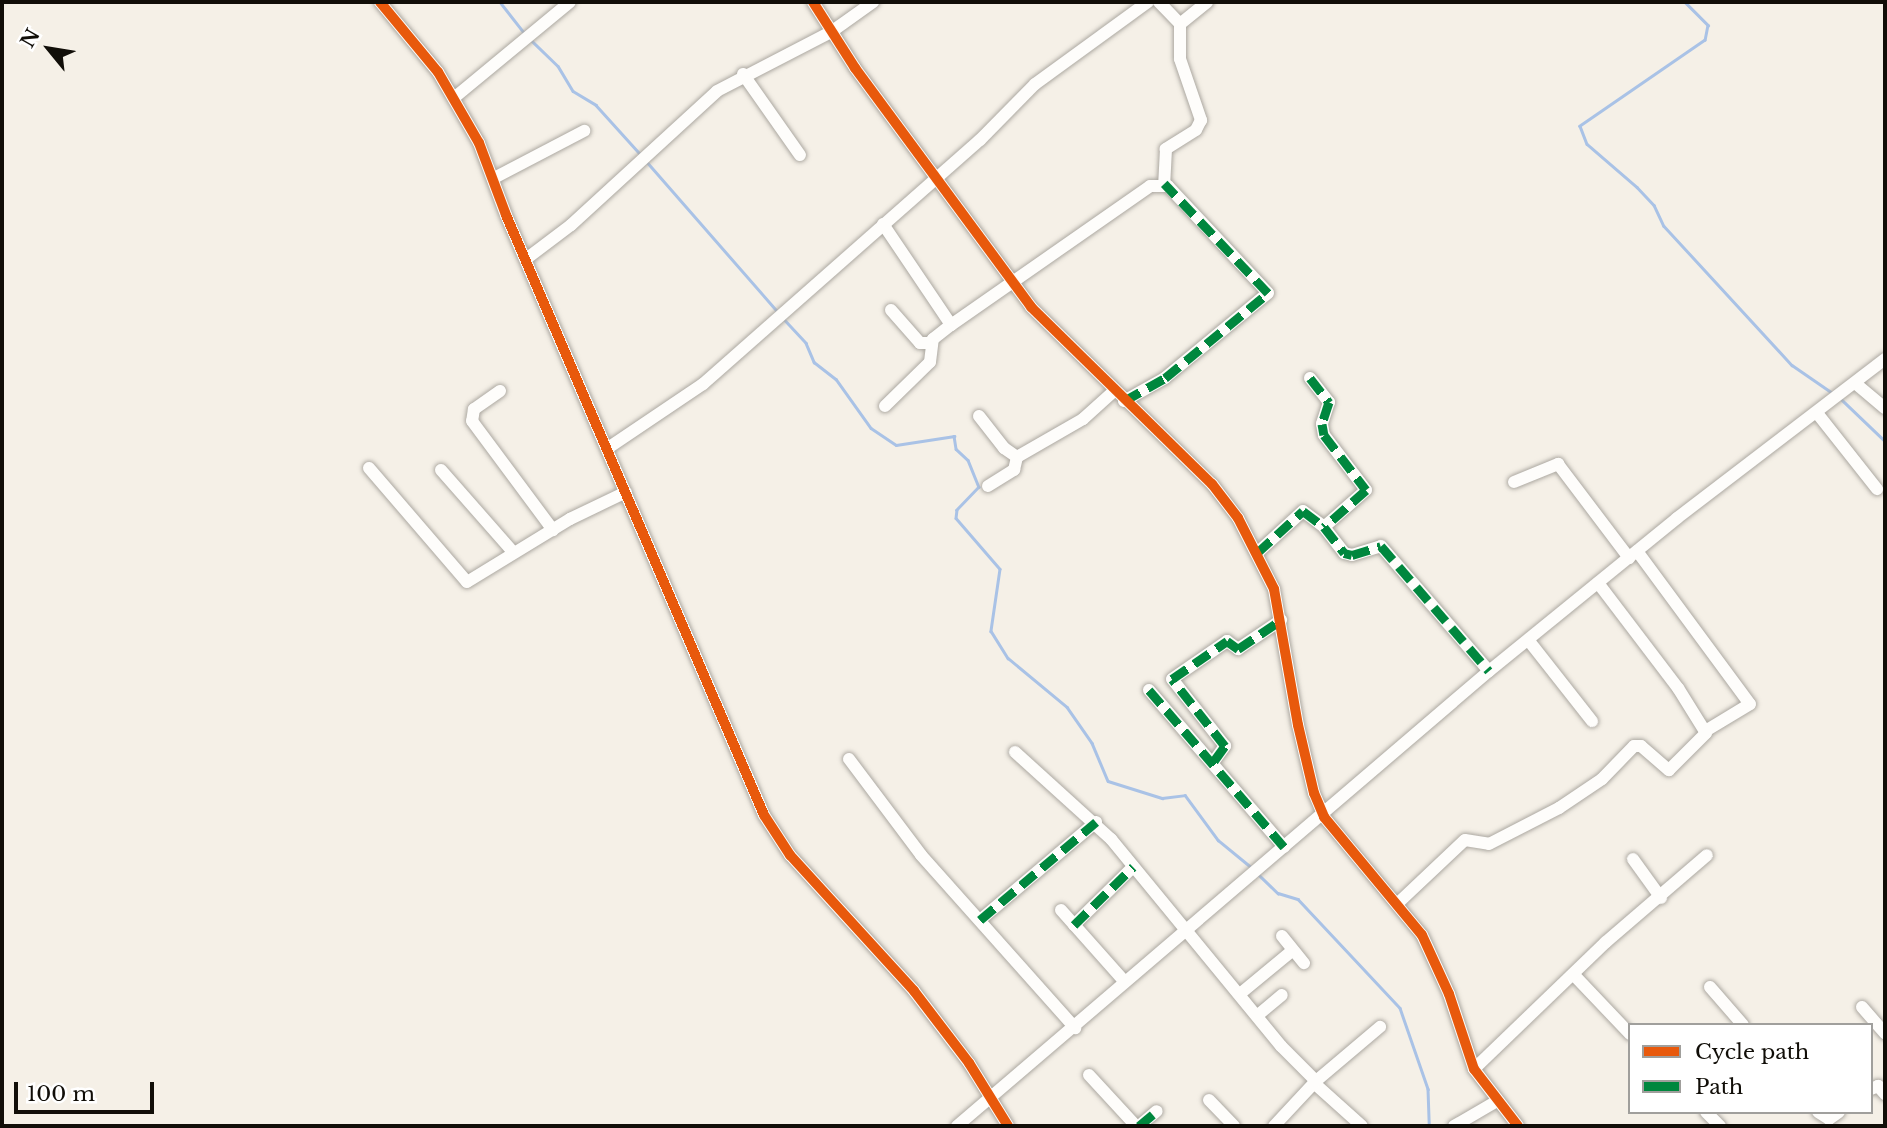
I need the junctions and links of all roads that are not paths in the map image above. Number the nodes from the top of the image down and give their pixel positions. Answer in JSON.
{"nodes":[{"id":1,"x":380,"y":2,"type":"edge"},
{"id":2,"x":570,"y":2,"type":"edge"},
{"id":3,"x":813,"y":2,"type":"edge"},
{"id":4,"x":873,"y":2,"type":"edge"},
{"id":5,"x":1148,"y":2,"type":"edge"},
{"id":6,"x":1158,"y":2,"type":"edge"},
{"id":7,"x":1207,"y":2,"type":"edge"},
{"id":8,"x":1180,"y":24,"type":"junction"},
{"id":9,"x":831,"y":32,"type":"junction"},
{"id":10,"x":743,"y":74,"type":"junction"},
{"id":11,"x":455,"y":97,"type":"junction"},
{"id":12,"x":584,"y":131,"type":"dead end"},
{"id":13,"x":800,"y":155,"type":"dead end"},
{"id":14,"x":494,"y":178,"type":"junction"},
{"id":15,"x":936,"y":179,"type":"junction"},
{"id":16,"x":1164,"y":183,"type":"junction"},
{"id":17,"x":883,"y":224,"type":"junction"},
{"id":18,"x":526,"y":259,"type":"junction"},
{"id":19,"x":1012,"y":283,"type":"junction"},
{"id":20,"x":891,"y":310,"type":"dead end"},
{"id":21,"x":951,"y":325,"type":"junction"},
{"id":22,"x":932,"y":343,"type":"junction"},
{"id":23,"x":1885,"y":359,"type":"edge"},
{"id":24,"x":1310,"y":378,"type":"dead end"},
{"id":25,"x":1855,"y":383,"type":"junction"},
{"id":26,"x":500,"y":391,"type":"dead end"},
{"id":27,"x":1114,"y":391,"type":"junction"},
{"id":28,"x":1124,"y":401,"type":"junction"},
{"id":29,"x":885,"y":406,"type":"dead end"},
{"id":30,"x":1885,"y":408,"type":"edge"},
{"id":31,"x":1817,"y":413,"type":"junction"},
{"id":32,"x":979,"y":415,"type":"dead end"},
{"id":33,"x":608,"y":447,"type":"junction"},
{"id":34,"x":1017,"y":457,"type":"junction"},
{"id":35,"x":369,"y":468,"type":"dead end"},
{"id":36,"x":440,"y":470,"type":"dead end"},
{"id":37,"x":1514,"y":482,"type":"dead end"},
{"id":38,"x":988,"y":486,"type":"dead end"},
{"id":39,"x":1877,"y":489,"type":"dead end"},
{"id":40,"x":626,"y":492,"type":"junction"},
{"id":41,"x":1324,"y":527,"type":"junction"},
{"id":42,"x":553,"y":530,"type":"junction"},
{"id":43,"x":513,"y":552,"type":"junction"},
{"id":44,"x":1257,"y":553,"type":"junction"},
{"id":45,"x":1633,"y":555,"type":"junction"},
{"id":46,"x":1598,"y":583,"type":"junction"},
{"id":47,"x":1281,"y":620,"type":"junction"},
{"id":48,"x":1530,"y":641,"type":"junction"},
{"id":49,"x":1489,"y":671,"type":"junction"},
{"id":50,"x":1149,"y":690,"type":"dead end"},
{"id":51,"x":1592,"y":721,"type":"dead end"},
{"id":52,"x":1707,"y":730,"type":"junction"},
{"id":53,"x":1015,"y":752,"type":"dead end"},
{"id":54,"x":849,"y":759,"type":"dead end"},
{"id":55,"x":1214,"y":761,"type":"junction"},
{"id":56,"x":1324,"y":817,"type":"junction"},
{"id":57,"x":1096,"y":822,"type":"junction"},
{"id":58,"x":1284,"y":848,"type":"junction"},
{"id":59,"x":1707,"y":855,"type":"dead end"},
{"id":60,"x":1633,"y":859,"type":"dead end"},
{"id":61,"x":1133,"y":867,"type":"junction"},
{"id":62,"x":1661,"y":898,"type":"junction"},
{"id":63,"x":1397,"y":904,"type":"junction"},
{"id":64,"x":1061,"y":910,"type":"dead end"},
{"id":65,"x":980,"y":920,"type":"junction"},
{"id":66,"x":1074,"y":925,"type":"junction"},
{"id":67,"x":1186,"y":932,"type":"junction"},
{"id":68,"x":1282,"y":936,"type":"dead end"},
{"id":69,"x":1293,"y":950,"type":"junction"},
{"id":70,"x":1304,"y":964,"type":"dead end"},
{"id":71,"x":1573,"y":974,"type":"junction"},
{"id":72,"x":1125,"y":982,"type":"junction"},
{"id":73,"x":1710,"y":987,"type":"dead end"},
{"id":74,"x":1241,"y":993,"type":"junction"},
{"id":75,"x":1282,"y":995,"type":"dead end"},
{"id":76,"x":1862,"y":1007,"type":"dead end"},
{"id":77,"x":1258,"y":1015,"type":"junction"},
{"id":78,"x":1741,"y":1023,"type":"edge"},
{"id":79,"x":1380,"y":1027,"type":"dead end"},
{"id":80,"x":1075,"y":1028,"type":"junction"},
{"id":81,"x":1628,"y":1032,"type":"edge"},
{"id":82,"x":1885,"y":1033,"type":"edge"},
{"id":83,"x":1474,"y":1069,"type":"junction"},
{"id":84,"x":1089,"y":1075,"type":"dead end"},
{"id":85,"x":1315,"y":1082,"type":"junction"},
{"id":86,"x":990,"y":1098,"type":"junction"},
{"id":87,"x":1209,"y":1100,"type":"dead end"},
{"id":88,"x":1497,"y":1101,"type":"junction"},
{"id":89,"x":1157,"y":1111,"type":"dead end"},
{"id":90,"x":1821,"y":1114,"type":"edge"},
{"id":91,"x":1836,"y":1114,"type":"edge"},
{"id":92,"x":957,"y":1126,"type":"edge"},
{"id":93,"x":1008,"y":1126,"type":"edge"},
{"id":94,"x":1138,"y":1126,"type":"edge"},
{"id":95,"x":1234,"y":1126,"type":"edge"},
{"id":96,"x":1274,"y":1126,"type":"edge"},
{"id":97,"x":1362,"y":1126,"type":"edge"},
{"id":98,"x":1454,"y":1126,"type":"edge"},
{"id":99,"x":1518,"y":1126,"type":"edge"}],
"edges":[{"from":1,"to":11,"type":"street"},
{"from":2,"to":11,"type":"street"},
{"from":3,"to":9,"type":"street"},
{"from":4,"to":9,"type":"street"},
{"from":5,"to":15,"type":"street"},
{"from":6,"to":8,"type":"street"},
{"from":7,"to":8,"type":"street"},
{"from":8,"to":16,"type":"street"},
{"from":9,"to":10,"type":"street"},
{"from":9,"to":15,"type":"street"},
{"from":10,"to":13,"type":"street"},
{"from":10,"to":18,"type":"street"},
{"from":11,"to":14,"type":"street"},
{"from":12,"to":14,"type":"street"},
{"from":14,"to":18,"type":"street"},
{"from":15,"to":17,"type":"street"},
{"from":15,"to":19,"type":"street"},
{"from":16,"to":19,"type":"street"},
{"from":16,"to":28,"type":"street"},
{"from":17,"to":21,"type":"street"},
{"from":17,"to":33,"type":"street"},
{"from":18,"to":33,"type":"street"},
{"from":19,"to":21,"type":"street"},
{"from":19,"to":27,"type":"street"},
{"from":20,"to":22,"type":"street"},
{"from":21,"to":22,"type":"street"},
{"from":22,"to":29,"type":"street"},
{"from":23,"to":25,"type":"street"},
{"from":24,"to":41,"type":"street"},
{"from":25,"to":30,"type":"street"},
{"from":25,"to":31,"type":"street"},
{"from":26,"to":42,"type":"street"},
{"from":27,"to":28,"type":"street"},
{"from":27,"to":34,"type":"street"},
{"from":28,"to":44,"type":"street"},
{"from":31,"to":39,"type":"street"},
{"from":31,"to":45,"type":"street"},
{"from":32,"to":34,"type":"street"},
{"from":33,"to":40,"type":"street"},
{"from":34,"to":38,"type":"street"},
{"from":35,"to":43,"type":"street"},
{"from":36,"to":43,"type":"street"},
{"from":37,"to":45,"type":"street"},
{"from":40,"to":42,"type":"street"},
{"from":40,"to":86,"type":"street"},
{"from":41,"to":44,"type":"street"},
{"from":41,"to":49,"type":"street"},
{"from":42,"to":43,"type":"street"},
{"from":44,"to":47,"type":"street"},
{"from":45,"to":46,"type":"street"},
{"from":45,"to":52,"type":"street"},
{"from":46,"to":48,"type":"street"},
{"from":46,"to":52,"type":"street"},
{"from":47,"to":55,"type":"street"},
{"from":47,"to":56,"type":"street"},
{"from":48,"to":49,"type":"street"},
{"from":48,"to":51,"type":"street"},
{"from":49,"to":56,"type":"street"},
{"from":50,"to":55,"type":"street"},
{"from":52,"to":63,"type":"street"},
{"from":53,"to":57,"type":"street"},
{"from":54,"to":65,"type":"street"},
{"from":55,"to":58,"type":"street"},
{"from":56,"to":58,"type":"street"},
{"from":56,"to":63,"type":"street"},
{"from":57,"to":61,"type":"street"},
{"from":57,"to":65,"type":"street"},
{"from":58,"to":67,"type":"street"},
{"from":59,"to":62,"type":"street"},
{"from":60,"to":62,"type":"street"},
{"from":61,"to":66,"type":"street"},
{"from":61,"to":67,"type":"street"},
{"from":62,"to":71,"type":"street"},
{"from":63,"to":83,"type":"street"},
{"from":64,"to":66,"type":"street"},
{"from":65,"to":80,"type":"street"},
{"from":66,"to":72,"type":"street"},
{"from":67,"to":72,"type":"street"},
{"from":67,"to":74,"type":"street"},
{"from":68,"to":69,"type":"street"},
{"from":69,"to":70,"type":"street"},
{"from":69,"to":74,"type":"street"},
{"from":71,"to":81,"type":"street"},
{"from":71,"to":83,"type":"street"},
{"from":72,"to":80,"type":"street"},
{"from":73,"to":78,"type":"street"},
{"from":74,"to":77,"type":"street"},
{"from":75,"to":77,"type":"street"},
{"from":76,"to":82,"type":"street"},
{"from":77,"to":85,"type":"street"},
{"from":79,"to":85,"type":"street"},
{"from":80,"to":86,"type":"street"},
{"from":83,"to":88,"type":"street"},
{"from":84,"to":94,"type":"street"},
{"from":85,"to":96,"type":"street"},
{"from":85,"to":97,"type":"street"},
{"from":86,"to":92,"type":"street"},
{"from":86,"to":93,"type":"street"},
{"from":87,"to":95,"type":"street"},
{"from":88,"to":98,"type":"street"},
{"from":88,"to":99,"type":"street"},
{"from":89,"to":94,"type":"street"},
{"from":90,"to":91,"type":"street"}]}
